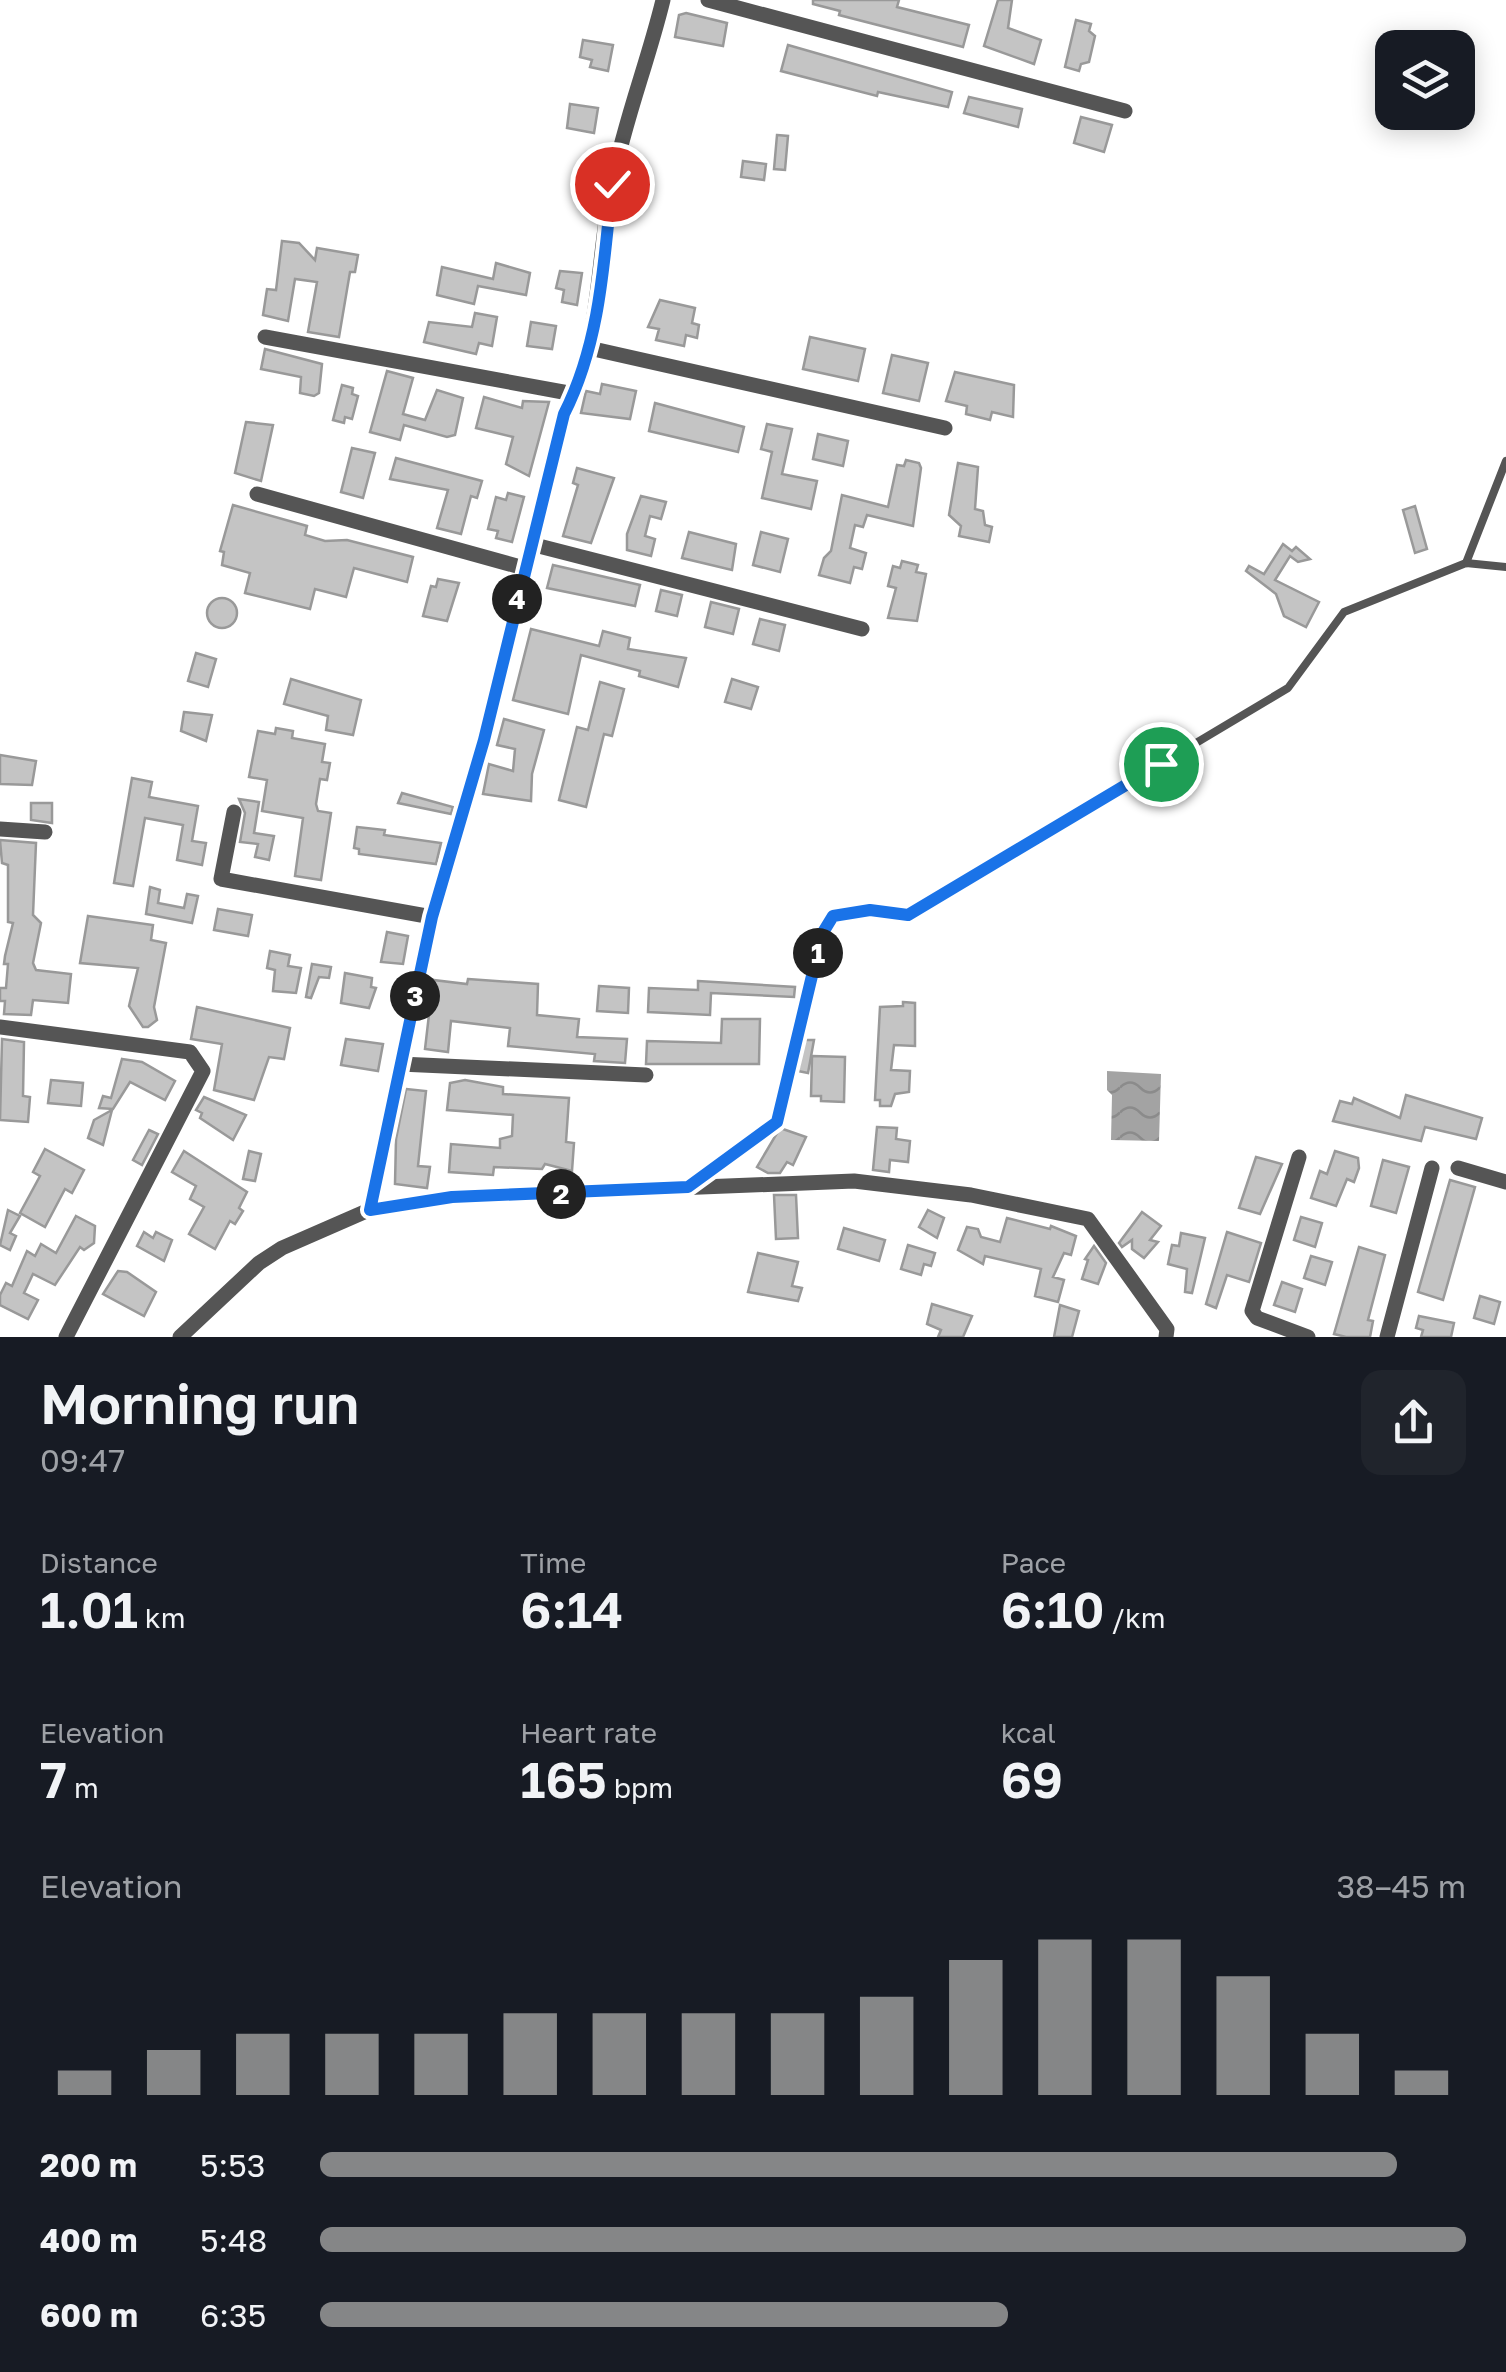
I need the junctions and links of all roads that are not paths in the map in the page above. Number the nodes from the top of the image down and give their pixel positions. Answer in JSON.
{"nodes":[{"id":1,"x":664,"y":0,"type":"edge"},
{"id":2,"x":708,"y":0,"type":"edge"},
{"id":3,"x":1125,"y":111,"type":"dead end"},
{"id":4,"x":265,"y":337,"type":"dead end"},
{"id":5,"x":589,"y":348,"type":"junction"},
{"id":6,"x":574,"y":394,"type":"junction"},
{"id":7,"x":945,"y":428,"type":"dead end"},
{"id":8,"x":1506,"y":461,"type":"edge"},
{"id":9,"x":257,"y":494,"type":"dead end"},
{"id":10,"x":531,"y":544,"type":"junction"},
{"id":11,"x":1466,"y":563,"type":"junction"},
{"id":12,"x":1506,"y":567,"type":"edge"},
{"id":13,"x":524,"y":568,"type":"junction"},
{"id":14,"x":862,"y":629,"type":"dead end"},
{"id":15,"x":234,"y":812,"type":"dead end"},
{"id":16,"x":0,"y":829,"type":"edge"},
{"id":17,"x":46,"y":832,"type":"dead end"},
{"id":18,"x":432,"y":917,"type":"junction"},
{"id":19,"x":0,"y":1026,"type":"edge"},
{"id":20,"x":400,"y":1064,"type":"junction"},
{"id":21,"x":646,"y":1075,"type":"dead end"},
{"id":22,"x":1299,"y":1156,"type":"dead end"},
{"id":23,"x":1432,"y":1168,"type":"dead end"},
{"id":24,"x":1458,"y":1168,"type":"dead end"},
{"id":25,"x":1506,"y":1182,"type":"edge"},
{"id":26,"x":688,"y":1187,"type":"junction"},
{"id":27,"x":370,"y":1210,"type":"junction"},
{"id":28,"x":66,"y":1337,"type":"edge"},
{"id":29,"x":180,"y":1337,"type":"edge"},
{"id":30,"x":1166,"y":1337,"type":"edge"},
{"id":31,"x":1308,"y":1337,"type":"edge"},
{"id":32,"x":1387,"y":1337,"type":"edge"}],
"edges":[{"from":1,"to":5,"type":"street"},
{"from":2,"to":3,"type":"street"},
{"from":4,"to":6,"type":"street"},
{"from":5,"to":6,"type":"street"},
{"from":5,"to":7,"type":"street"},
{"from":6,"to":10,"type":"street"},
{"from":8,"to":11,"type":"lane"},
{"from":9,"to":13,"type":"street"},
{"from":10,"to":13,"type":"street"},
{"from":10,"to":14,"type":"street"},
{"from":11,"to":12,"type":"lane"},
{"from":11,"to":26,"type":"lane"},
{"from":13,"to":18,"type":"street"},
{"from":15,"to":18,"type":"street"},
{"from":16,"to":17,"type":"street"},
{"from":18,"to":20,"type":"street"},
{"from":19,"to":28,"type":"street"},
{"from":20,"to":21,"type":"street"},
{"from":20,"to":27,"type":"street"},
{"from":22,"to":31,"type":"street"},
{"from":23,"to":32,"type":"street"},
{"from":24,"to":25,"type":"street"},
{"from":26,"to":27,"type":"street"},
{"from":26,"to":30,"type":"street"},
{"from":27,"to":29,"type":"street"}]}
